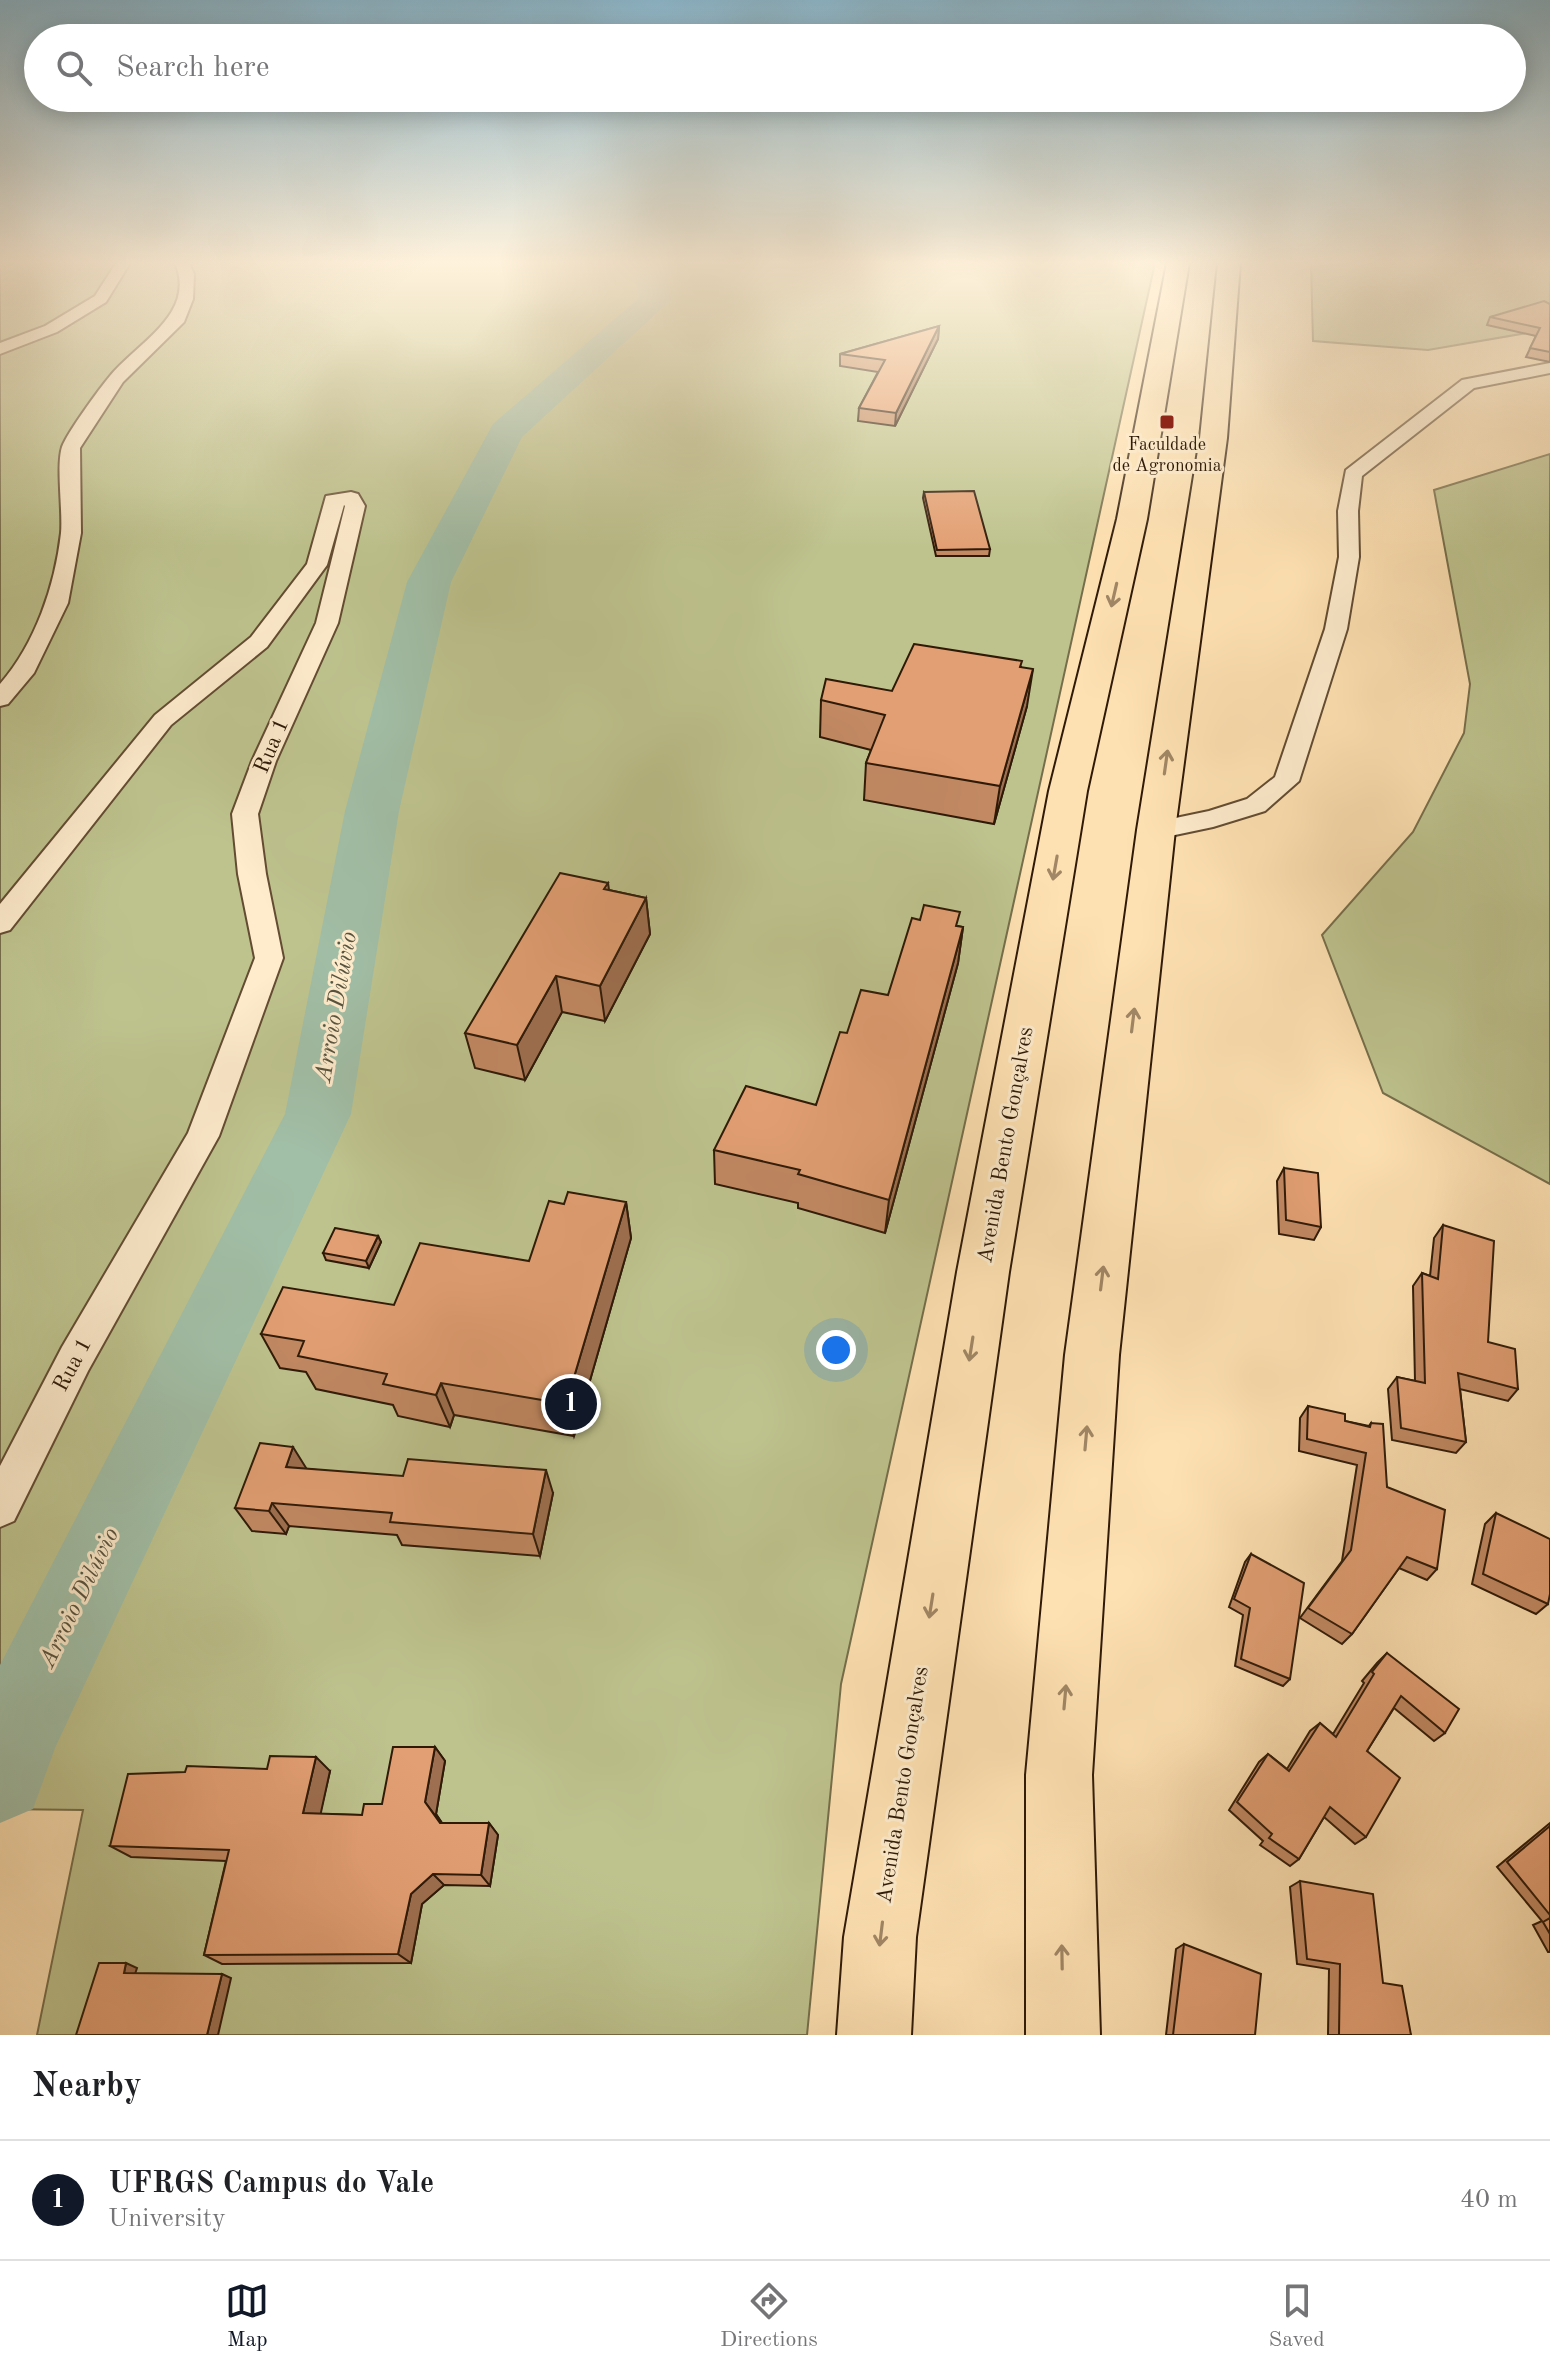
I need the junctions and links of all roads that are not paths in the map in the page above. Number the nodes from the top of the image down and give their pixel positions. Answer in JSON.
{"nodes":[{"id":1,"x":138,"y":358,"type":"edge"},
{"id":2,"x":1161,"y":358,"type":"edge"},
{"id":3,"x":1221,"y":358,"type":"edge"},
{"id":4,"x":1550,"y":368,"type":"edge"},
{"id":5,"x":0,"y":699,"type":"edge"},
{"id":6,"x":1156,"y":830,"type":"junction"},
{"id":7,"x":0,"y":923,"type":"edge"},
{"id":8,"x":0,"y":1507,"type":"edge"},
{"id":9,"x":874,"y":2035,"type":"edge"},
{"id":10,"x":1063,"y":2035,"type":"edge"}],
"edges":[{"from":1,"to":5,"type":"street"},
{"from":2,"to":9,"type":"main road","name":"Avenida Bento Gonçalves","one_way":true},
{"from":6,"to":3,"type":"main road","one_way":true},
{"from":4,"to":6,"type":"street"},
{"from":10,"to":6,"type":"main road","one_way":true},
{"from":7,"to":8,"type":"street","name":"Rua 1"}]}
